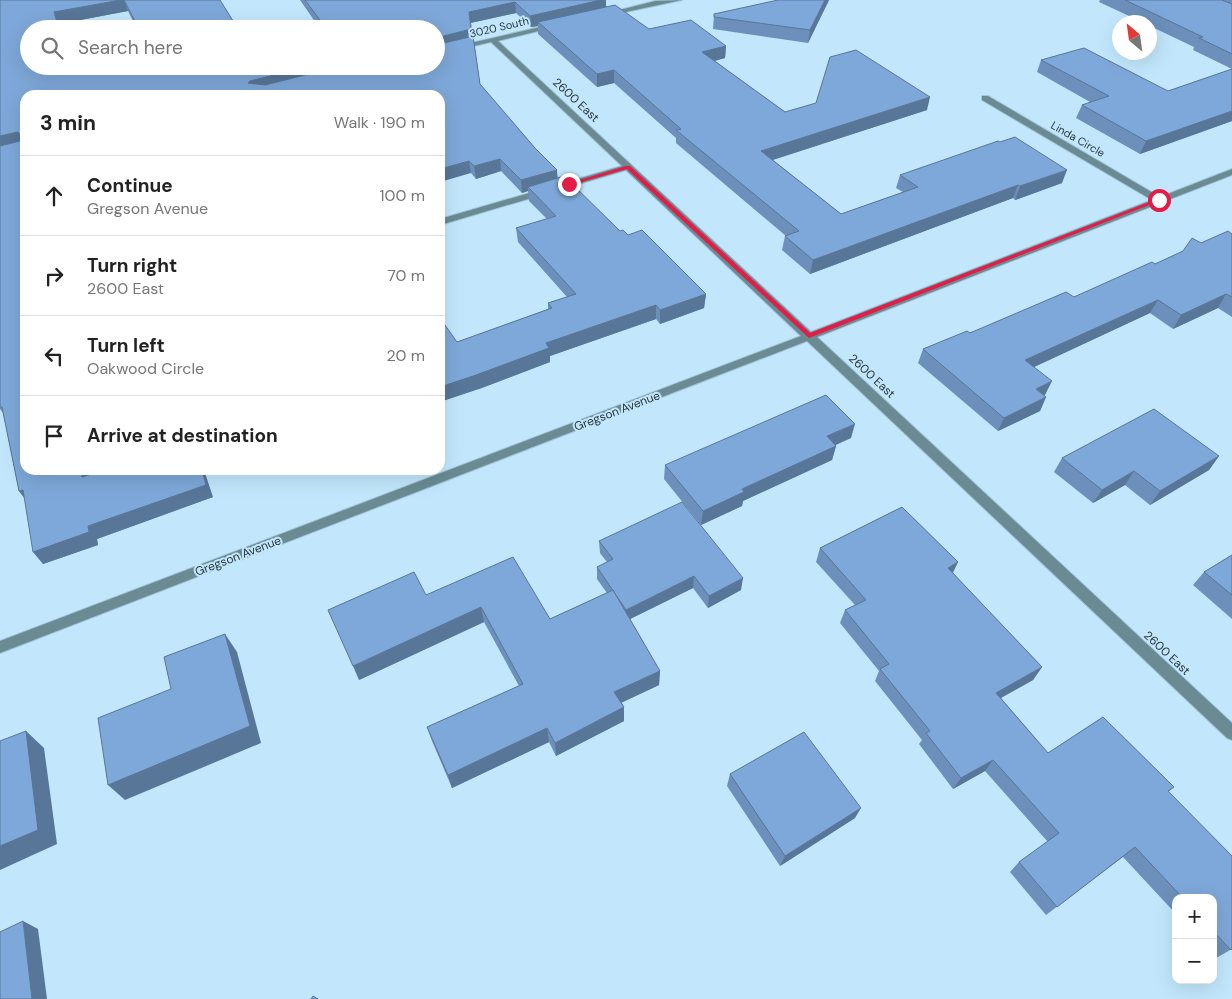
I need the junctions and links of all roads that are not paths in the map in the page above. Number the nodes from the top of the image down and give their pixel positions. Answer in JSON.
{"nodes":[{"id":1,"x":679,"y":0,"type":"edge"},
{"id":2,"x":598,"y":16,"type":"edge"},
{"id":3,"x":559,"y":25,"type":"edge"},
{"id":4,"x":493,"y":40,"type":"junction"},
{"id":5,"x":445,"y":51,"type":"edge"},
{"id":6,"x":985,"y":98,"type":"dead end"},
{"id":7,"x":628,"y":167,"type":"junction"},
{"id":8,"x":1232,"y":172,"type":"edge"},
{"id":9,"x":1159,"y":200,"type":"junction"},
{"id":10,"x":445,"y":221,"type":"edge"},
{"id":11,"x":809,"y":336,"type":"junction"},
{"id":12,"x":0,"y":647,"type":"edge"},
{"id":13,"x":1232,"y":732,"type":"edge"}],
"edges":[{"from":1,"to":2,"type":"street"},
{"from":3,"to":4,"type":"street","name":"3020 South"},
{"from":4,"to":5,"type":"street","name":"3020 South"},
{"from":4,"to":7,"type":"street","name":"2600 East"},
{"from":6,"to":9,"type":"street","name":"Linda Circle"},
{"from":7,"to":10,"type":"street"},
{"from":7,"to":11,"type":"street","name":"2600 East"},
{"from":8,"to":9,"type":"street","name":"Gregson Avenue"},
{"from":9,"to":11,"type":"street","name":"Gregson Avenue"},
{"from":11,"to":12,"type":"street","name":"Gregson Avenue"},
{"from":11,"to":13,"type":"street","name":"2600 East"}]}
